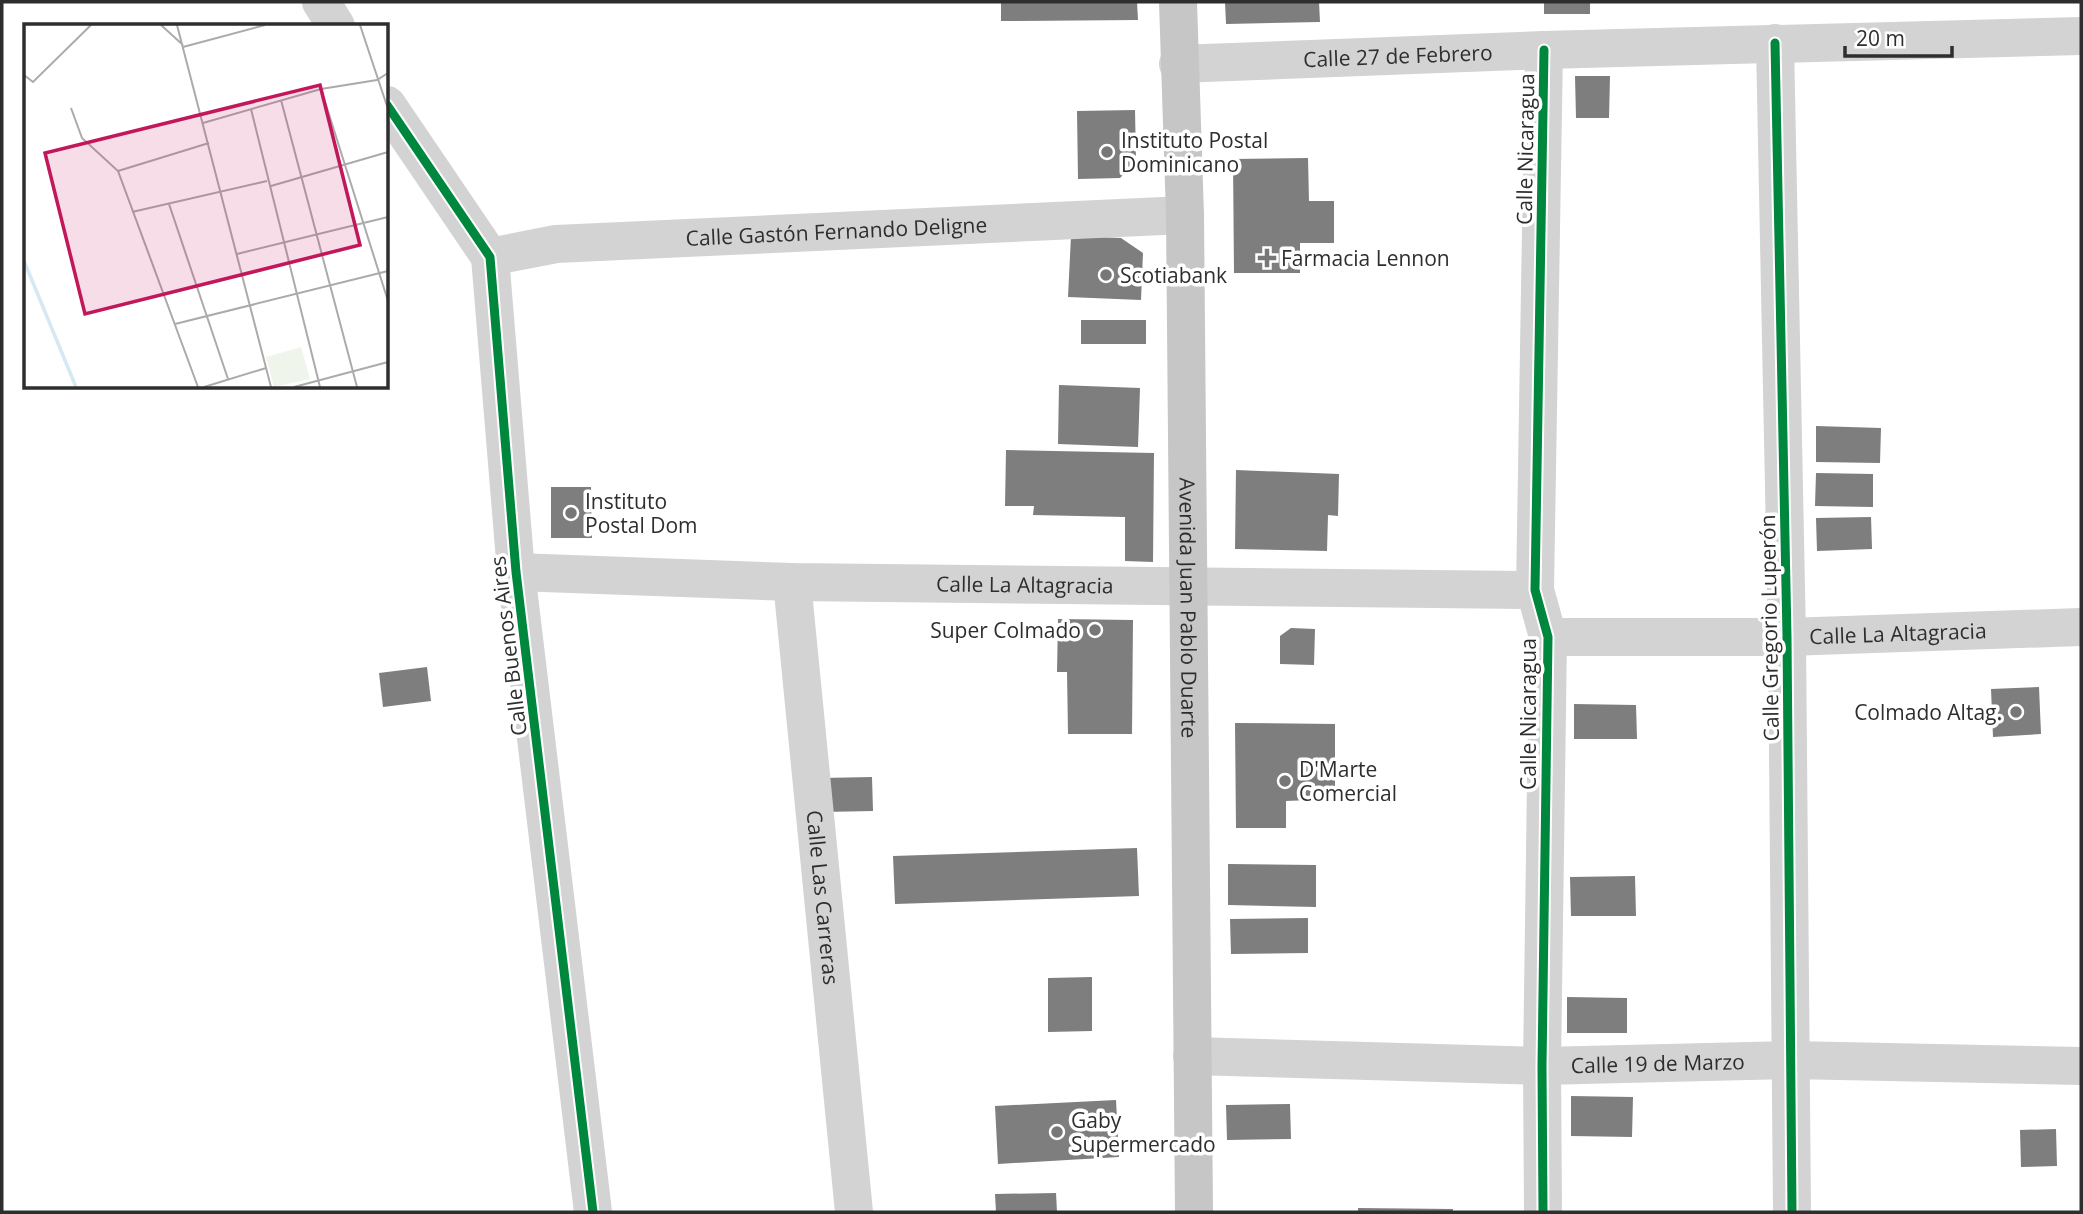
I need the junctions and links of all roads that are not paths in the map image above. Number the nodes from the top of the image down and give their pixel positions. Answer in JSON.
{"nodes":[{"id":1,"x":321,"y":2,"type":"edge"},
{"id":2,"x":1178,"y":2,"type":"edge"},
{"id":3,"x":335,"y":24,"type":"edge"},
{"id":4,"x":2081,"y":42,"type":"edge"},
{"id":5,"x":1775,"y":43,"type":"junction"},
{"id":6,"x":1544,"y":50,"type":"junction"},
{"id":7,"x":1178,"y":64,"type":"junction"},
{"id":8,"x":388,"y":106,"type":"edge"},
{"id":9,"x":1185,"y":215,"type":"junction"},
{"id":10,"x":490,"y":257,"type":"junction"},
{"id":11,"x":516,"y":572,"type":"junction"},
{"id":12,"x":792,"y":583,"type":"junction"},
{"id":13,"x":1189,"y":585,"type":"junction"},
{"id":14,"x":1535,"y":590,"type":"junction"},
{"id":15,"x":2081,"y":627,"type":"edge"},
{"id":16,"x":1548,"y":637,"type":"junction"},
{"id":17,"x":1787,"y":637,"type":"junction"},
{"id":18,"x":1192,"y":1056,"type":"junction"},
{"id":19,"x":1790,"y":1060,"type":"junction"},
{"id":20,"x":1542,"y":1066,"type":"junction"},
{"id":21,"x":2081,"y":1066,"type":"edge"},
{"id":22,"x":593,"y":1212,"type":"edge"},
{"id":23,"x":854,"y":1212,"type":"edge"},
{"id":24,"x":1194,"y":1212,"type":"edge"},
{"id":25,"x":1543,"y":1212,"type":"edge"},
{"id":26,"x":1791,"y":1212,"type":"edge"}],
"edges":[{"from":1,"to":3,"type":"street"},
{"from":2,"to":7,"type":"main road","name":"Avenida Juan Pablo Duarte"},
{"from":4,"to":5,"type":"street","name":"Calle 27 de Febrero"},
{"from":5,"to":6,"type":"street","name":"Calle 27 de Febrero"},
{"from":5,"to":17,"type":"street","name":"Calle Gregorio Luperón"},
{"from":6,"to":7,"type":"street","name":"Calle 27 de Febrero"},
{"from":6,"to":14,"type":"street","name":"Calle Nicaragua"},
{"from":7,"to":9,"type":"main road","name":"Avenida Juan Pablo Duarte"},
{"from":8,"to":10,"type":"street","name":"Calle Buenos Aires"},
{"from":9,"to":10,"type":"street","name":"Calle Gastón Fernando Deligne"},
{"from":9,"to":13,"type":"main road","name":"Avenida Juan Pablo Duarte"},
{"from":10,"to":11,"type":"street","name":"Calle Buenos Aires"},
{"from":11,"to":12,"type":"street","name":"Calle La Altagracia"},
{"from":11,"to":22,"type":"street","name":"Calle Buenos Aires"},
{"from":12,"to":13,"type":"street","name":"Calle La Altagracia"},
{"from":12,"to":23,"type":"street","name":"Calle Las Carreras"},
{"from":13,"to":14,"type":"street","name":"Calle La Altagracia"},
{"from":13,"to":18,"type":"main road","name":"Avenida Juan Pablo Duarte"},
{"from":14,"to":16,"type":"street","name":"Calle Nicaragua"},
{"from":15,"to":17,"type":"street","name":"Calle La Altagracia"},
{"from":16,"to":17,"type":"street","name":"Calle La Altagracia"},
{"from":16,"to":20,"type":"street","name":"Calle Nicaragua"},
{"from":17,"to":19,"type":"street","name":"Calle Gregorio Luperón"},
{"from":18,"to":20,"type":"street","name":"Calle 19 de Marzo"},
{"from":18,"to":24,"type":"main road","name":"Avenida Juan Pablo Duarte"},
{"from":19,"to":20,"type":"street","name":"Calle 19 de Marzo"},
{"from":19,"to":21,"type":"street","name":"Calle 19 de Marzo"},
{"from":19,"to":26,"type":"street","name":"Calle Gregorio Luperón"},
{"from":20,"to":25,"type":"street","name":"Calle Nicaragua"}]}
